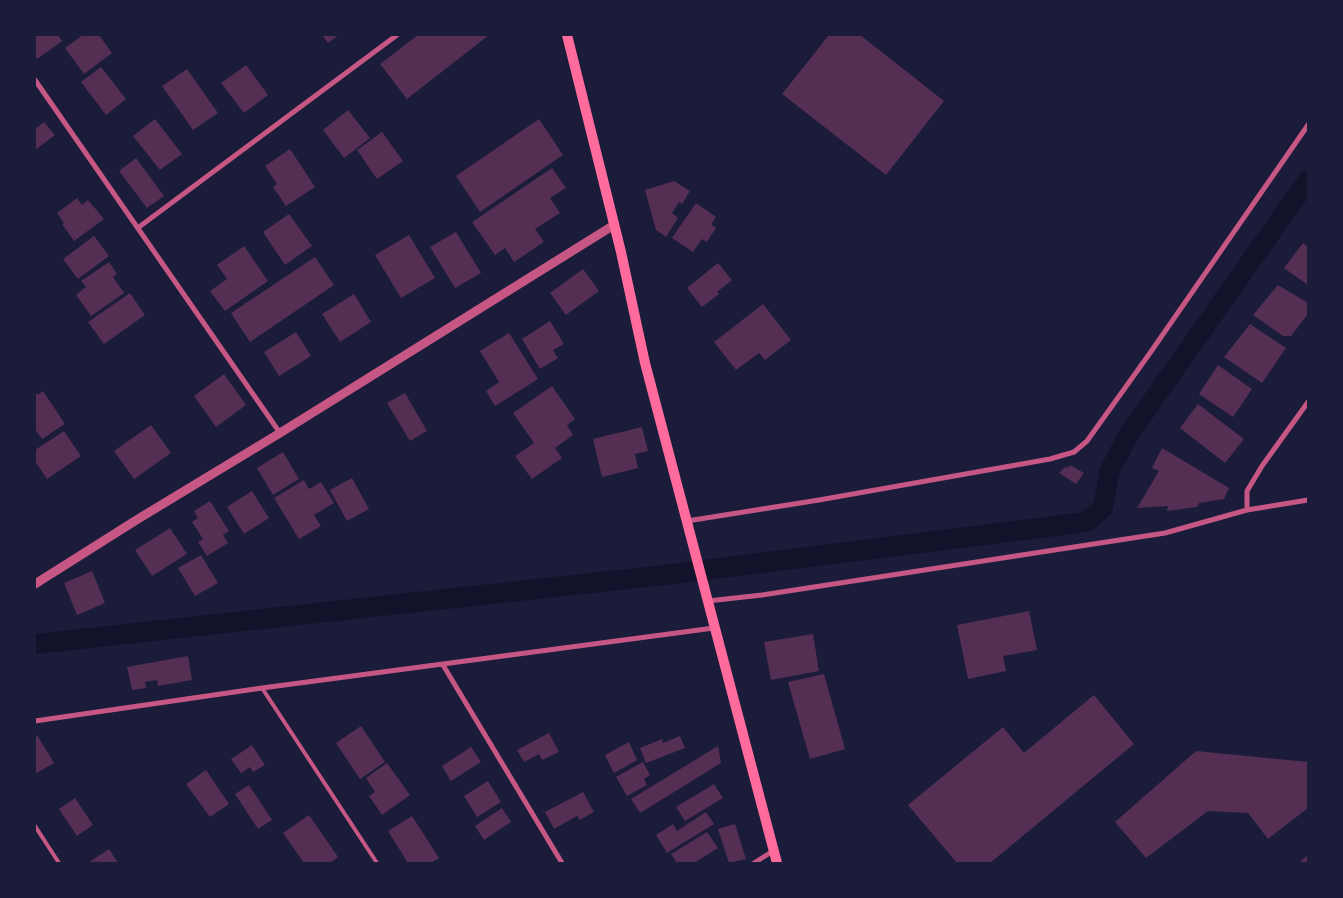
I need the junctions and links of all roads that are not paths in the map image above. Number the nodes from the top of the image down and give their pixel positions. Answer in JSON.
{"nodes":[{"id":1,"x":397,"y":35,"type":"edge"},
{"id":2,"x":567,"y":35,"type":"edge"},
{"id":3,"x":35,"y":80,"type":"edge"},
{"id":4,"x":1308,"y":125,"type":"edge"},
{"id":5,"x":614,"y":225,"type":"junction"},
{"id":6,"x":139,"y":227,"type":"junction"},
{"id":7,"x":1308,"y":402,"type":"edge"},
{"id":8,"x":280,"y":433,"type":"junction"},
{"id":9,"x":1308,"y":500,"type":"edge"},
{"id":10,"x":1247,"y":510,"type":"junction"},
{"id":11,"x":688,"y":521,"type":"junction"},
{"id":12,"x":35,"y":584,"type":"edge"},
{"id":13,"x":708,"y":602,"type":"junction"},
{"id":14,"x":714,"y":628,"type":"junction"},
{"id":15,"x":443,"y":665,"type":"junction"},
{"id":16,"x":262,"y":688,"type":"junction"},
{"id":17,"x":35,"y":721,"type":"edge"},
{"id":18,"x":35,"y":826,"type":"edge"},
{"id":19,"x":774,"y":851,"type":"junction"},
{"id":20,"x":59,"y":863,"type":"edge"},
{"id":21,"x":377,"y":863,"type":"edge"},
{"id":22,"x":562,"y":863,"type":"edge"},
{"id":23,"x":754,"y":863,"type":"edge"},
{"id":24,"x":777,"y":863,"type":"edge"}],
"edges":[{"from":1,"to":6,"type":"street"},
{"from":2,"to":5,"type":"main road"},
{"from":3,"to":6,"type":"street"},
{"from":4,"to":11,"type":"street"},
{"from":5,"to":8,"type":"street"},
{"from":5,"to":11,"type":"main road"},
{"from":6,"to":8,"type":"street"},
{"from":7,"to":10,"type":"street"},
{"from":8,"to":12,"type":"street"},
{"from":9,"to":10,"type":"street"},
{"from":10,"to":13,"type":"street"},
{"from":11,"to":13,"type":"main road"},
{"from":13,"to":14,"type":"main road"},
{"from":14,"to":15,"type":"street"},
{"from":14,"to":19,"type":"main road"},
{"from":15,"to":16,"type":"street"},
{"from":15,"to":22,"type":"street"},
{"from":16,"to":17,"type":"street"},
{"from":16,"to":21,"type":"lane"},
{"from":18,"to":20,"type":"lane"},
{"from":19,"to":23,"type":"street"},
{"from":19,"to":24,"type":"main road"}]}
